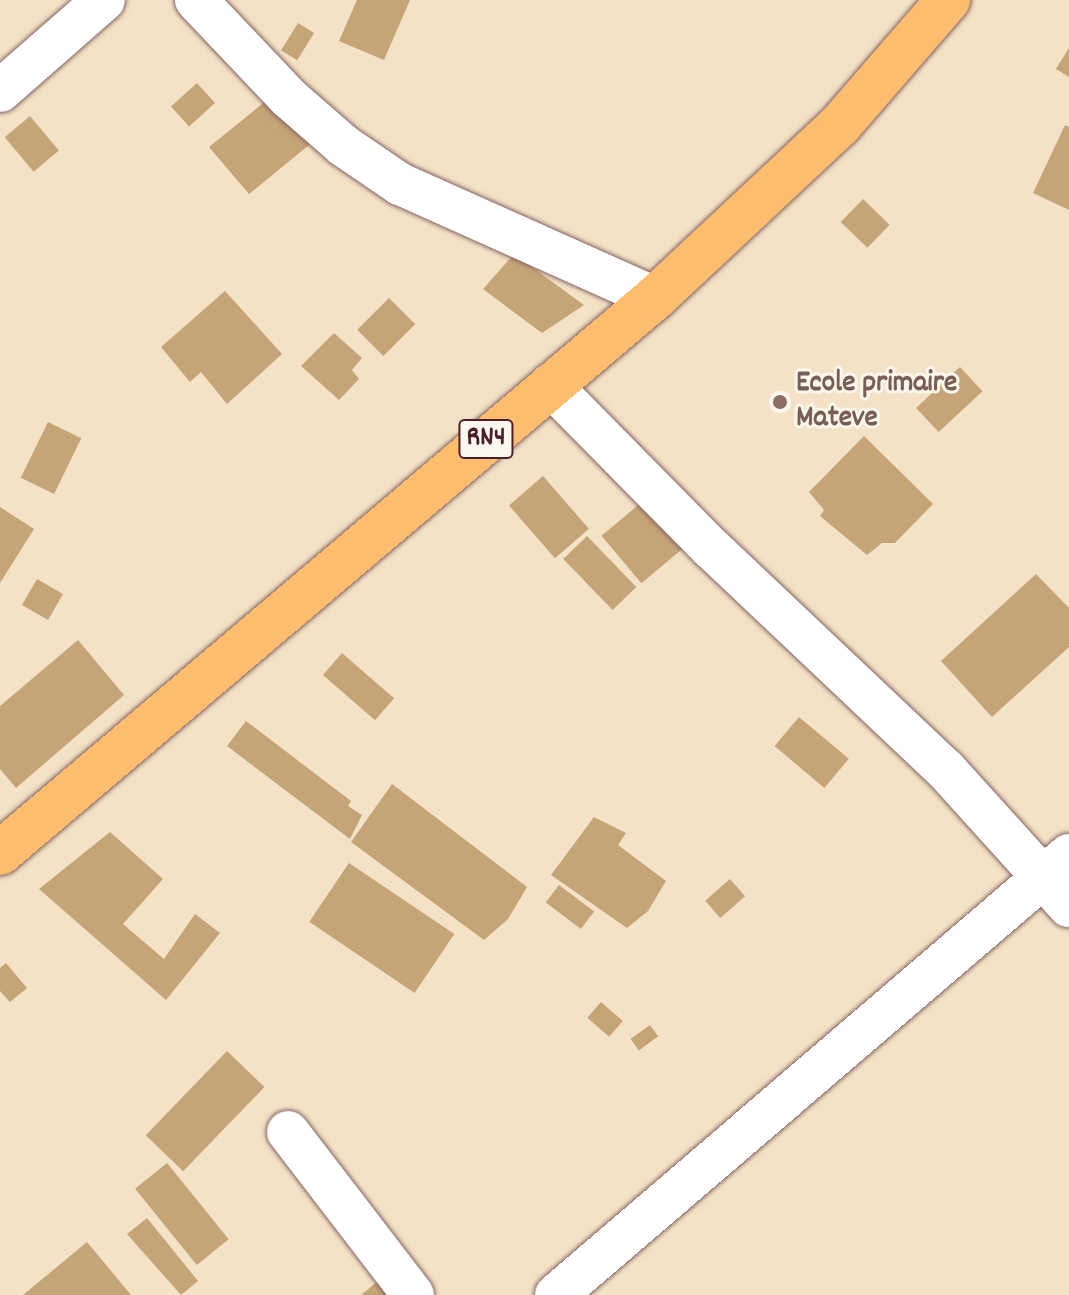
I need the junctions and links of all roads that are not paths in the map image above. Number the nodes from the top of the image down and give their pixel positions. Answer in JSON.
{"nodes":[{"id":1,"x":104,"y":0,"type":"edge"},
{"id":2,"x":196,"y":0,"type":"edge"},
{"id":3,"x":948,"y":0,"type":"edge"},
{"id":4,"x":0,"y":91,"type":"edge"},
{"id":5,"x":655,"y":298,"type":"junction"},
{"id":6,"x":550,"y":385,"type":"junction"},
{"id":7,"x":0,"y":853,"type":"edge"},
{"id":8,"x":1061,"y":879,"type":"edge"},
{"id":9,"x":288,"y":1132,"type":"dead end"},
{"id":10,"x":413,"y":1295,"type":"edge"},
{"id":11,"x":556,"y":1295,"type":"edge"}],
"edges":[{"from":1,"to":4,"type":"street"},
{"from":2,"to":5,"type":"street"},
{"from":3,"to":5,"type":"highway","number":"RN4"},
{"from":5,"to":6,"type":"highway","number":"RN4"},
{"from":6,"to":7,"type":"highway","number":"RN4"},
{"from":6,"to":8,"type":"street"},
{"from":8,"to":11,"type":"street"},
{"from":9,"to":10,"type":"street"}]}
